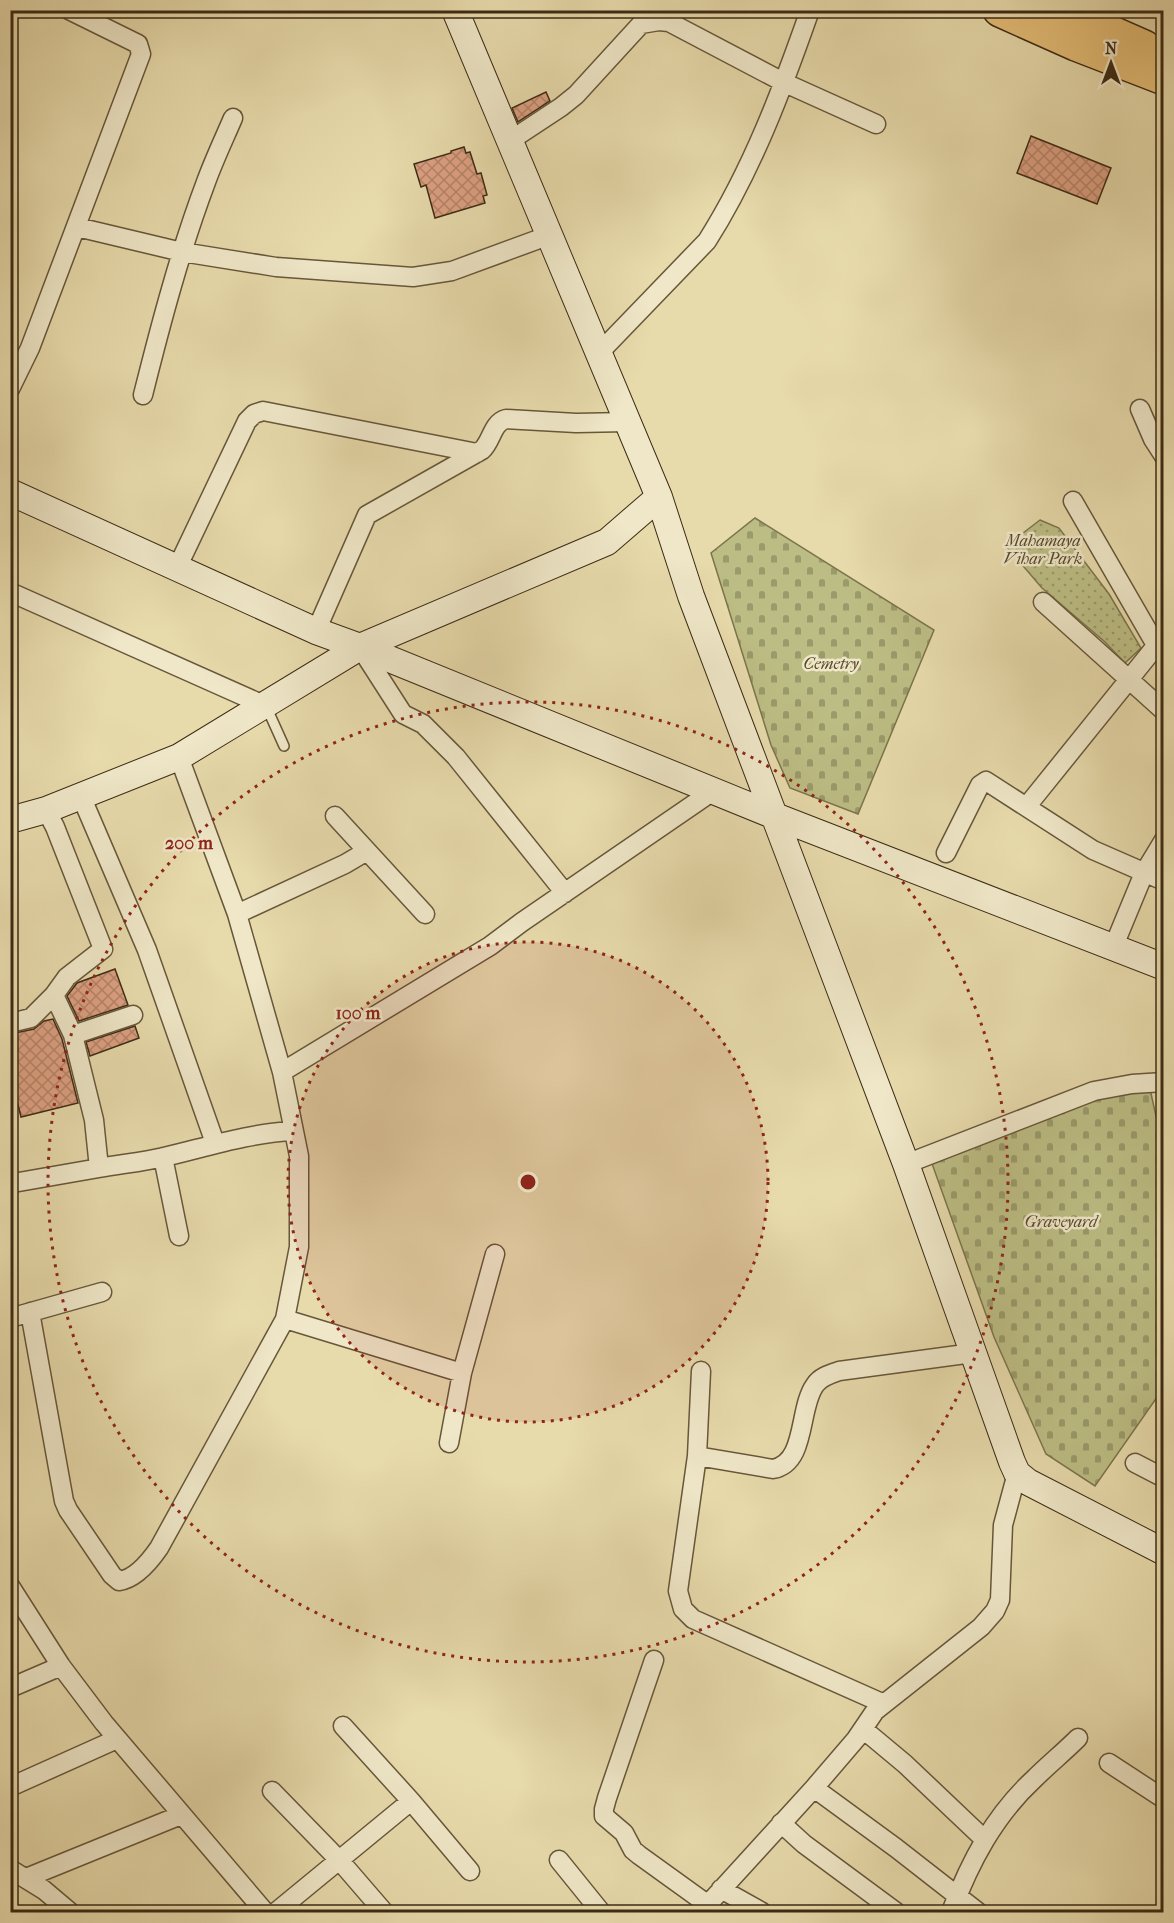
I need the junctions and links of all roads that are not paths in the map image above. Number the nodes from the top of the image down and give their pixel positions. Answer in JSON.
{"nodes":[{"id":1,"x":69,"y":10,"type":"edge"},
{"id":2,"x":455,"y":10,"type":"edge"},
{"id":3,"x":810,"y":10,"type":"edge"},
{"id":4,"x":1000,"y":10,"type":"edge"},
{"id":5,"x":1079,"y":14,"type":"edge"},
{"id":6,"x":1164,"y":56,"type":"edge"},
{"id":7,"x":1164,"y":78,"type":"edge"},
{"id":8,"x":784,"y":83,"type":"junction"},
{"id":9,"x":233,"y":118,"type":"dead end"},
{"id":10,"x":876,"y":124,"type":"dead end"},
{"id":11,"x":511,"y":140,"type":"junction"},
{"id":12,"x":77,"y":227,"type":"junction"},
{"id":13,"x":550,"y":236,"type":"junction"},
{"id":14,"x":182,"y":252,"type":"junction"},
{"id":15,"x":599,"y":353,"type":"junction"},
{"id":16,"x":10,"y":389,"type":"edge"},
{"id":17,"x":143,"y":395,"type":"dead end"},
{"id":18,"x":1140,"y":409,"type":"dead end"},
{"id":19,"x":627,"y":422,"type":"junction"},
{"id":20,"x":477,"y":453,"type":"junction"},
{"id":21,"x":1164,"y":456,"type":"edge"},
{"id":22,"x":10,"y":492,"type":"edge"},
{"id":23,"x":659,"y":497,"type":"junction"},
{"id":24,"x":1073,"y":501,"type":"dead end"},
{"id":25,"x":177,"y":568,"type":"junction"},
{"id":26,"x":10,"y":592,"type":"edge"},
{"id":27,"x":1043,"y":602,"type":"dead end"},
{"id":28,"x":316,"y":631,"type":"junction"},
{"id":29,"x":1160,"y":641,"type":"edge"},
{"id":30,"x":360,"y":647,"type":"junction"},
{"id":31,"x":1129,"y":680,"type":"junction"},
{"id":32,"x":266,"y":706,"type":"junction"},
{"id":33,"x":1164,"y":711,"type":"edge"},
{"id":34,"x":284,"y":746,"type":"dead end"},
{"id":35,"x":179,"y":757,"type":"junction"},
{"id":36,"x":713,"y":791,"type":"junction"},
{"id":37,"x":81,"y":796,"type":"junction"},
{"id":38,"x":1027,"y":806,"type":"junction"},
{"id":39,"x":46,"y":810,"type":"junction"},
{"id":40,"x":336,"y":816,"type":"dead end"},
{"id":41,"x":775,"y":816,"type":"junction"},
{"id":42,"x":10,"y":820,"type":"edge"},
{"id":43,"x":1164,"y":840,"type":"edge"},
{"id":44,"x":367,"y":851,"type":"junction"},
{"id":45,"x":946,"y":853,"type":"dead end"},
{"id":46,"x":1143,"y":873,"type":"junction"},
{"id":47,"x":1164,"y":881,"type":"edge"},
{"id":48,"x":565,"y":893,"type":"junction"},
{"id":49,"x":237,"y":914,"type":"junction"},
{"id":50,"x":425,"y":914,"type":"dead end"},
{"id":51,"x":1113,"y":948,"type":"junction"},
{"id":52,"x":1164,"y":967,"type":"edge"},
{"id":53,"x":54,"y":995,"type":"junction"},
{"id":54,"x":133,"y":1016,"type":"dead end"},
{"id":55,"x":10,"y":1023,"type":"edge"},
{"id":56,"x":73,"y":1035,"type":"junction"},
{"id":57,"x":282,"y":1072,"type":"junction"},
{"id":58,"x":1164,"y":1082,"type":"edge"},
{"id":59,"x":294,"y":1131,"type":"junction"},
{"id":60,"x":215,"y":1143,"type":"junction"},
{"id":61,"x":163,"y":1157,"type":"junction"},
{"id":62,"x":906,"y":1164,"type":"junction"},
{"id":63,"x":99,"y":1168,"type":"junction"},
{"id":64,"x":13,"y":1183,"type":"dead end"},
{"id":65,"x":179,"y":1236,"type":"dead end"},
{"id":66,"x":495,"y":1254,"type":"dead end"},
{"id":67,"x":102,"y":1292,"type":"dead end"},
{"id":68,"x":30,"y":1312,"type":"junction"},
{"id":69,"x":10,"y":1318,"type":"edge"},
{"id":70,"x":285,"y":1319,"type":"junction"},
{"id":71,"x":973,"y":1353,"type":"junction"},
{"id":72,"x":701,"y":1371,"type":"dead end"},
{"id":73,"x":462,"y":1373,"type":"junction"},
{"id":74,"x":448,"y":1443,"type":"dead end"},
{"id":75,"x":697,"y":1456,"type":"junction"},
{"id":76,"x":1135,"y":1463,"type":"dead end"},
{"id":77,"x":1017,"y":1473,"type":"junction"},
{"id":78,"x":1164,"y":1478,"type":"edge"},
{"id":79,"x":1164,"y":1552,"type":"edge"},
{"id":80,"x":10,"y":1586,"type":"edge"},
{"id":81,"x":654,"y":1660,"type":"dead end"},
{"id":82,"x":60,"y":1666,"type":"junction"},
{"id":83,"x":10,"y":1688,"type":"edge"},
{"id":84,"x":882,"y":1703,"type":"junction"},
{"id":85,"x":343,"y":1726,"type":"dead end"},
{"id":86,"x":863,"y":1729,"type":"junction"},
{"id":87,"x":1078,"y":1738,"type":"dead end"},
{"id":88,"x":117,"y":1739,"type":"junction"},
{"id":89,"x":1109,"y":1763,"type":"dead end"},
{"id":90,"x":10,"y":1787,"type":"edge"},
{"id":91,"x":814,"y":1788,"type":"junction"},
{"id":92,"x":272,"y":1791,"type":"dead end"},
{"id":93,"x":1164,"y":1799,"type":"edge"},
{"id":94,"x":411,"y":1801,"type":"junction"},
{"id":95,"x":181,"y":1815,"type":"junction"},
{"id":96,"x":781,"y":1823,"type":"junction"},
{"id":97,"x":984,"y":1839,"type":"junction"},
{"id":98,"x":559,"y":1860,"type":"dead end"},
{"id":99,"x":340,"y":1861,"type":"junction"},
{"id":100,"x":470,"y":1871,"type":"dead end"},
{"id":101,"x":18,"y":1873,"type":"edge"},
{"id":102,"x":721,"y":1889,"type":"junction"},
{"id":103,"x":954,"y":1905,"type":"edge"},
{"id":104,"x":704,"y":1908,"type":"edge"},
{"id":105,"x":751,"y":1910,"type":"edge"},
{"id":106,"x":70,"y":1912,"type":"edge"},
{"id":107,"x":265,"y":1912,"type":"edge"},
{"id":108,"x":276,"y":1912,"type":"edge"},
{"id":109,"x":384,"y":1912,"type":"edge"},
{"id":110,"x":601,"y":1912,"type":"edge"},
{"id":111,"x":896,"y":1912,"type":"edge"},
{"id":112,"x":978,"y":1912,"type":"edge"}],
"edges":[{"from":1,"to":12,"type":"street"},
{"from":2,"to":11,"type":"street"},
{"from":3,"to":8,"type":"street"},
{"from":4,"to":7,"type":"highway"},
{"from":5,"to":6,"type":"highway"},
{"from":8,"to":10,"type":"street"},
{"from":8,"to":11,"type":"street"},
{"from":8,"to":15,"type":"street"},
{"from":9,"to":14,"type":"street"},
{"from":11,"to":13,"type":"street"},
{"from":12,"to":14,"type":"street"},
{"from":12,"to":16,"type":"street"},
{"from":13,"to":14,"type":"street"},
{"from":13,"to":15,"type":"street"},
{"from":14,"to":17,"type":"street"},
{"from":15,"to":19,"type":"street"},
{"from":18,"to":21,"type":"street"},
{"from":19,"to":20,"type":"street"},
{"from":19,"to":23,"type":"street"},
{"from":20,"to":25,"type":"street"},
{"from":20,"to":28,"type":"street"},
{"from":22,"to":25,"type":"street"},
{"from":23,"to":30,"type":"street"},
{"from":23,"to":41,"type":"street"},
{"from":24,"to":29,"type":"street"},
{"from":25,"to":28,"type":"street"},
{"from":26,"to":32,"type":"street"},
{"from":27,"to":31,"type":"street"},
{"from":28,"to":30,"type":"street"},
{"from":29,"to":31,"type":"street"},
{"from":30,"to":32,"type":"street"},
{"from":30,"to":36,"type":"street"},
{"from":30,"to":48,"type":"street"},
{"from":31,"to":33,"type":"street"},
{"from":31,"to":38,"type":"street"},
{"from":32,"to":34,"type":"lane"},
{"from":32,"to":35,"type":"street"},
{"from":35,"to":37,"type":"street"},
{"from":35,"to":49,"type":"street"},
{"from":36,"to":41,"type":"street"},
{"from":36,"to":48,"type":"street"},
{"from":37,"to":39,"type":"street"},
{"from":37,"to":60,"type":"street"},
{"from":38,"to":45,"type":"street"},
{"from":38,"to":46,"type":"street"},
{"from":39,"to":42,"type":"street"},
{"from":39,"to":53,"type":"street"},
{"from":40,"to":44,"type":"street"},
{"from":41,"to":51,"type":"street"},
{"from":41,"to":62,"type":"street"},
{"from":43,"to":46,"type":"street"},
{"from":44,"to":49,"type":"street"},
{"from":44,"to":50,"type":"street"},
{"from":46,"to":47,"type":"street"},
{"from":46,"to":51,"type":"street"},
{"from":48,"to":57,"type":"street"},
{"from":49,"to":57,"type":"street"},
{"from":51,"to":52,"type":"street"},
{"from":53,"to":55,"type":"street"},
{"from":53,"to":56,"type":"street"},
{"from":54,"to":56,"type":"street"},
{"from":56,"to":63,"type":"street"},
{"from":57,"to":59,"type":"street"},
{"from":58,"to":62,"type":"street"},
{"from":59,"to":60,"type":"street"},
{"from":59,"to":70,"type":"street"},
{"from":60,"to":61,"type":"street"},
{"from":61,"to":63,"type":"street"},
{"from":61,"to":65,"type":"street"},
{"from":62,"to":71,"type":"street"},
{"from":63,"to":64,"type":"street"},
{"from":66,"to":73,"type":"street"},
{"from":67,"to":68,"type":"street"},
{"from":68,"to":69,"type":"street"},
{"from":68,"to":70,"type":"street"},
{"from":70,"to":73,"type":"street"},
{"from":71,"to":75,"type":"street"},
{"from":71,"to":77,"type":"street"},
{"from":72,"to":75,"type":"street"},
{"from":73,"to":74,"type":"street"},
{"from":75,"to":84,"type":"street"},
{"from":76,"to":78,"type":"street"},
{"from":77,"to":79,"type":"street"},
{"from":77,"to":84,"type":"street"},
{"from":80,"to":82,"type":"street"},
{"from":81,"to":104,"type":"street"},
{"from":82,"to":83,"type":"street"},
{"from":82,"to":88,"type":"street"},
{"from":84,"to":86,"type":"street"},
{"from":85,"to":94,"type":"street"},
{"from":86,"to":91,"type":"street"},
{"from":86,"to":97,"type":"street"},
{"from":87,"to":97,"type":"street"},
{"from":88,"to":90,"type":"street"},
{"from":88,"to":95,"type":"street"},
{"from":89,"to":93,"type":"street"},
{"from":91,"to":96,"type":"street"},
{"from":91,"to":103,"type":"street"},
{"from":92,"to":99,"type":"street"},
{"from":94,"to":99,"type":"street"},
{"from":94,"to":100,"type":"street"},
{"from":95,"to":101,"type":"street"},
{"from":95,"to":107,"type":"street"},
{"from":96,"to":102,"type":"street"},
{"from":96,"to":111,"type":"street"},
{"from":97,"to":103,"type":"street"},
{"from":98,"to":110,"type":"street"},
{"from":99,"to":108,"type":"street"},
{"from":99,"to":109,"type":"street"},
{"from":101,"to":106,"type":"street"},
{"from":102,"to":104,"type":"street"},
{"from":102,"to":105,"type":"street"},
{"from":103,"to":112,"type":"street"}]}
